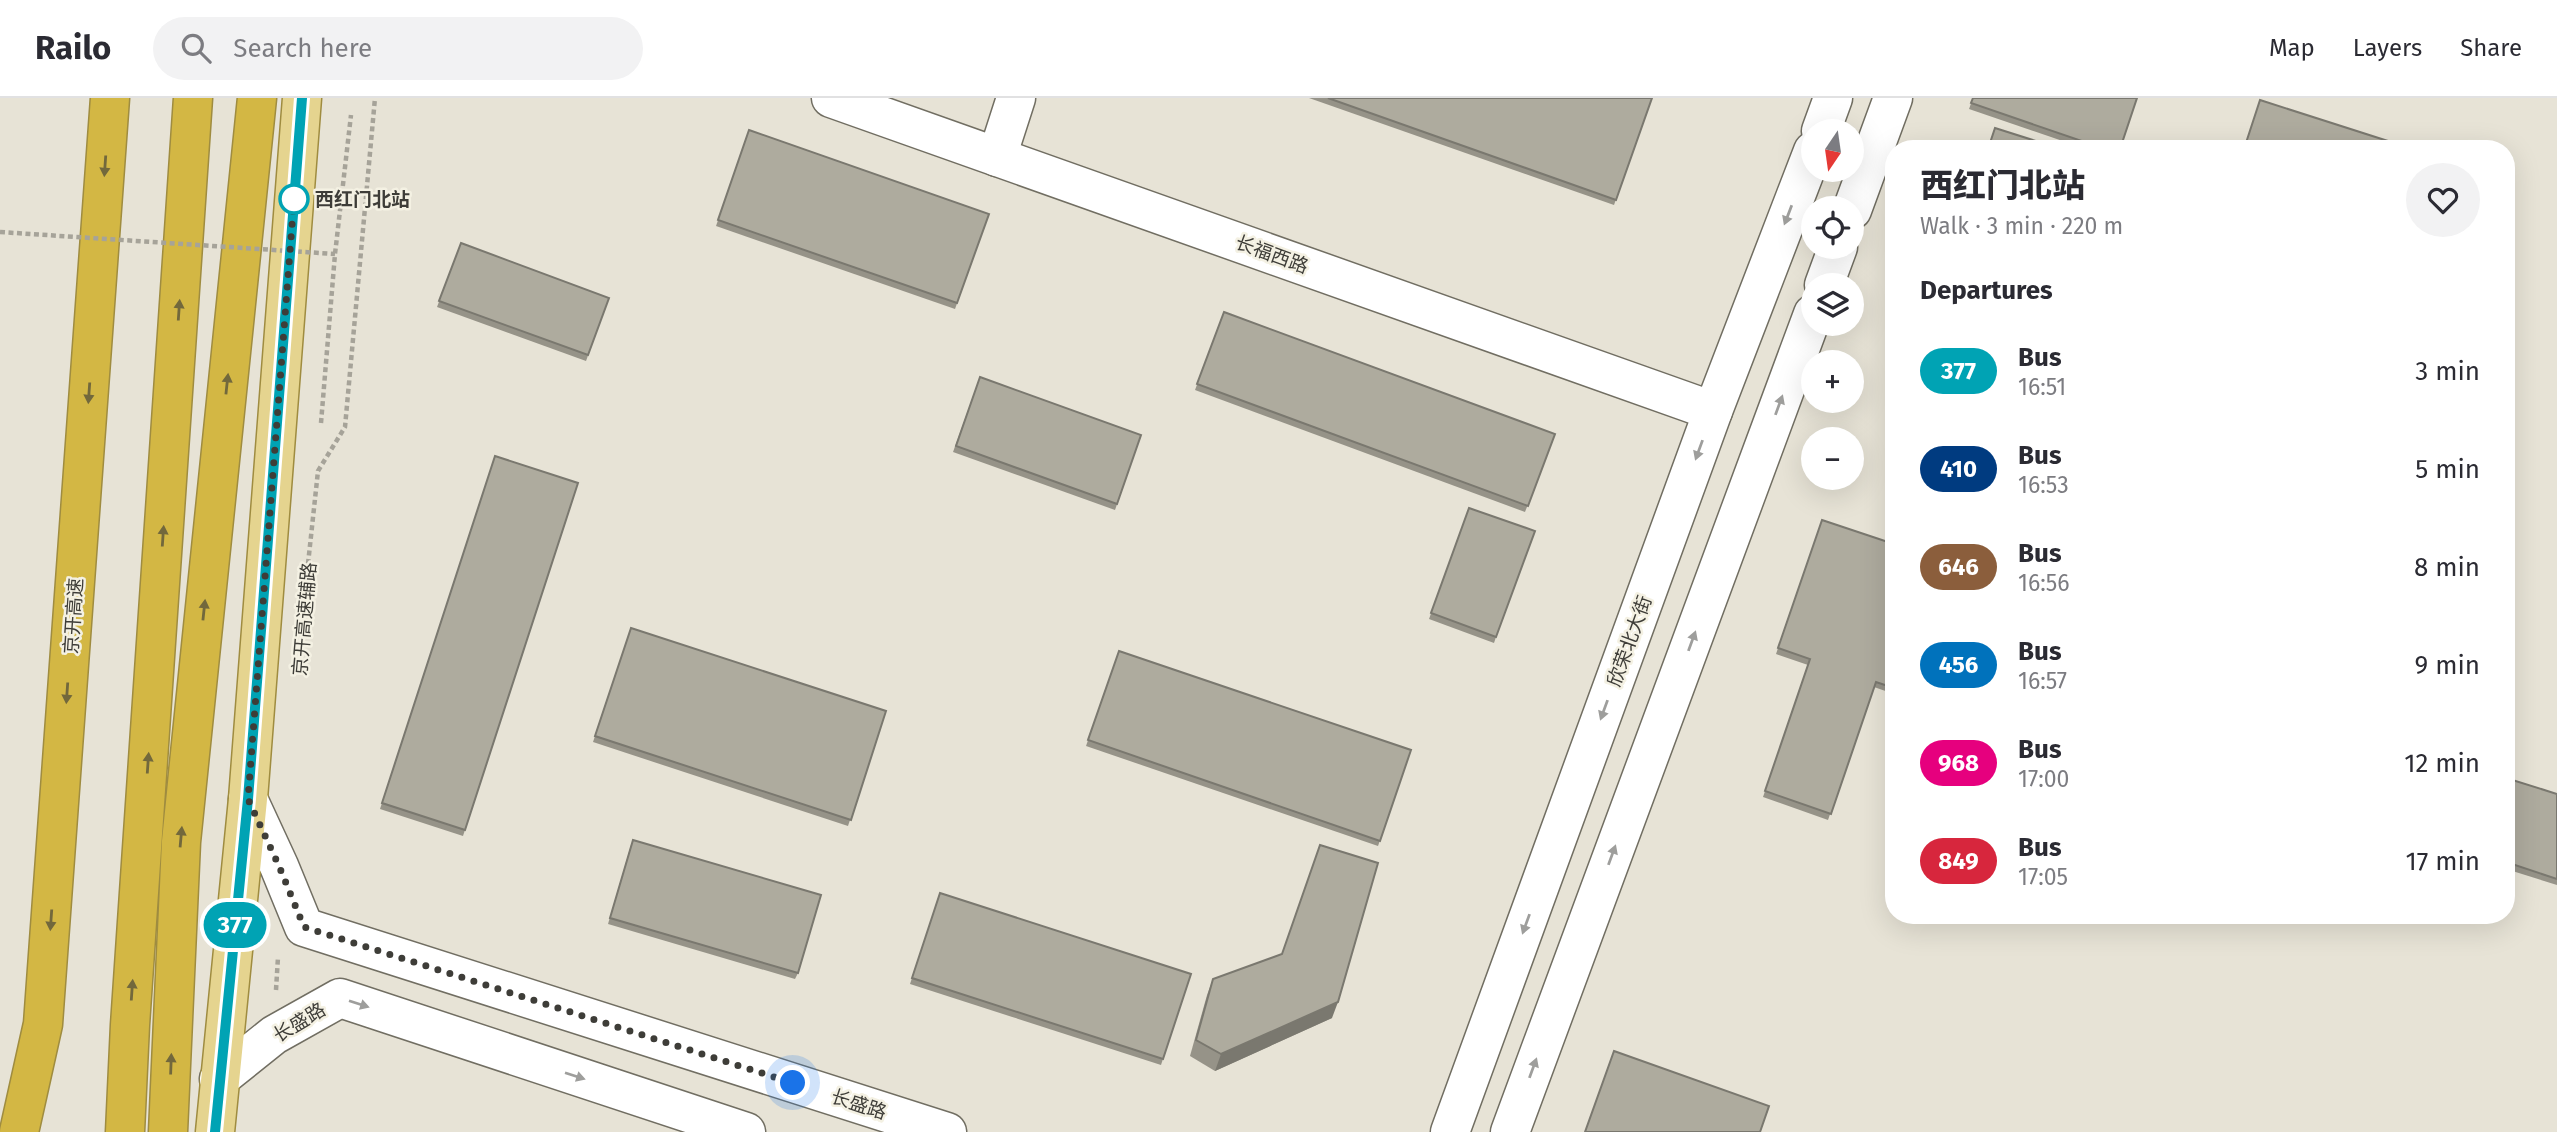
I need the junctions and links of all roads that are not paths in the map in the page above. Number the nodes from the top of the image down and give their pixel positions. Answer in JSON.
{"nodes":[{"id":1,"x":110,"y":98,"type":"edge"},
{"id":2,"x":193,"y":98,"type":"edge"},
{"id":3,"x":257,"y":98,"type":"edge"},
{"id":4,"x":302,"y":98,"type":"edge"},
{"id":5,"x":831,"y":98,"type":"edge"},
{"id":6,"x":1016,"y":98,"type":"edge"},
{"id":7,"x":1833,"y":98,"type":"edge"},
{"id":8,"x":1893,"y":98,"type":"edge"},
{"id":9,"x":1825,"y":119,"type":"edge"},
{"id":10,"x":997,"y":156,"type":"junction"},
{"id":11,"x":1801,"y":182,"type":"edge"},
{"id":12,"x":1857,"y":196,"type":"edge"},
{"id":13,"x":1805,"y":336,"type":"edge"},
{"id":14,"x":1713,"y":411,"type":"junction"},
{"id":15,"x":248,"y":799,"type":"junction"},
{"id":16,"x":43,"y":1024,"type":"junction"},
{"id":17,"x":219,"y":1079,"type":"junction"},
{"id":18,"x":9,"y":1132,"type":"edge"},
{"id":19,"x":19,"y":1132,"type":"edge"},
{"id":20,"x":125,"y":1132,"type":"edge"},
{"id":21,"x":168,"y":1132,"type":"edge"},
{"id":22,"x":215,"y":1132,"type":"edge"},
{"id":23,"x":746,"y":1132,"type":"edge"},
{"id":24,"x":947,"y":1132,"type":"edge"},
{"id":25,"x":1450,"y":1132,"type":"edge"},
{"id":26,"x":1510,"y":1132,"type":"edge"}],
"edges":[{"from":1,"to":16,"type":"highway","name":"京开高速","one_way":true},
{"from":20,"to":2,"type":"highway","one_way":true},
{"from":21,"to":3,"type":"highway","one_way":true},
{"from":4,"to":15,"type":"main road"},
{"from":5,"to":10,"type":"street","name":"长福西路"},
{"from":6,"to":10,"type":"street"},
{"from":7,"to":9,"type":"street"},
{"from":8,"to":12,"type":"street"},
{"from":10,"to":14,"type":"street","name":"长福西路"},
{"from":11,"to":14,"type":"street","name":"欣荣北大街","one_way":true},
{"from":26,"to":13,"type":"street","one_way":true},
{"from":14,"to":25,"type":"street","name":"欣荣北大街","one_way":true},
{"from":15,"to":17,"type":"main road"},
{"from":15,"to":24,"type":"street","name":"长盛路"},
{"from":16,"to":18,"type":"highway"},
{"from":16,"to":19,"type":"highway","name":"京开高速"},
{"from":17,"to":22,"type":"main road"},
{"from":17,"to":23,"type":"street","name":"长盛路","one_way":true}]}
